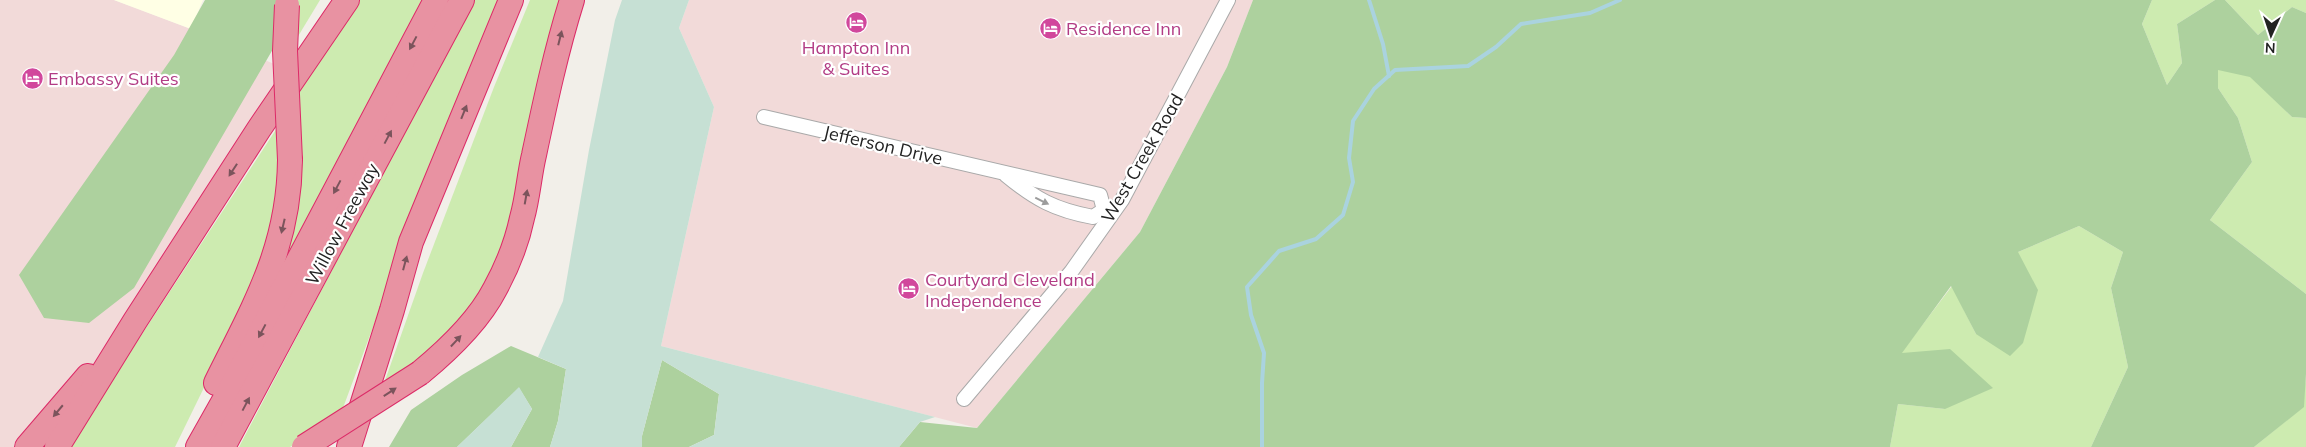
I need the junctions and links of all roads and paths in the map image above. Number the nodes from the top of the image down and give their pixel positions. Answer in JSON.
{"nodes":[{"id":1,"x":330,"y":0,"type":"edge"},
{"id":2,"x":347,"y":0,"type":"edge"},
{"id":3,"x":436,"y":0,"type":"edge"},
{"id":4,"x":462,"y":0,"type":"edge"},
{"id":5,"x":511,"y":0,"type":"edge"},
{"id":6,"x":572,"y":0,"type":"edge"},
{"id":7,"x":1228,"y":0,"type":"edge"},
{"id":8,"x":287,"y":2,"type":"edge"},
{"id":9,"x":764,"y":116,"type":"dead end"},
{"id":10,"x":259,"y":129,"type":"junction"},
{"id":11,"x":1003,"y":173,"type":"junction"},
{"id":12,"x":1109,"y":210,"type":"junction"},
{"id":13,"x":392,"y":310,"type":"junction"},
{"id":14,"x":135,"y":321,"type":"junction"},
{"id":15,"x":964,"y":399,"type":"dead end"},
{"id":16,"x":27,"y":447,"type":"edge"},
{"id":17,"x":57,"y":447,"type":"edge"},
{"id":18,"x":189,"y":447,"type":"edge"},
{"id":19,"x":198,"y":447,"type":"edge"},
{"id":20,"x":223,"y":447,"type":"edge"},
{"id":21,"x":304,"y":447,"type":"edge"},
{"id":22,"x":335,"y":447,"type":"edge"},
{"id":23,"x":349,"y":447,"type":"edge"}],
"edges":[{"from":1,"to":10,"type":"highway"},
{"from":2,"to":10,"type":"highway"},
{"from":3,"to":19,"type":"highway","name":"Willow Freeway","one_way":true},
{"from":20,"to":4,"type":"highway","name":"Willow Freeway","one_way":true},
{"from":13,"to":5,"type":"highway","one_way":true},
{"from":21,"to":6,"type":"highway","one_way":true,"bridge":true},
{"from":7,"to":12,"type":"street","name":"West Creek Road"},
{"from":8,"to":18,"type":"highway","one_way":true,"bridge":true},
{"from":9,"to":11,"type":"street","name":"Jefferson Drive"},
{"from":10,"to":14,"type":"highway","one_way":true},
{"from":11,"to":12,"type":"street","name":"Jefferson Drive"},
{"from":11,"to":12,"type":"street","name":"Jefferson Drive","one_way":true},
{"from":12,"to":15,"type":"street","name":"West Creek Road"},
{"from":13,"to":22,"type":"highway"},
{"from":13,"to":23,"type":"highway"},
{"from":14,"to":16,"type":"highway","one_way":true},
{"from":14,"to":17,"type":"highway"}]}
